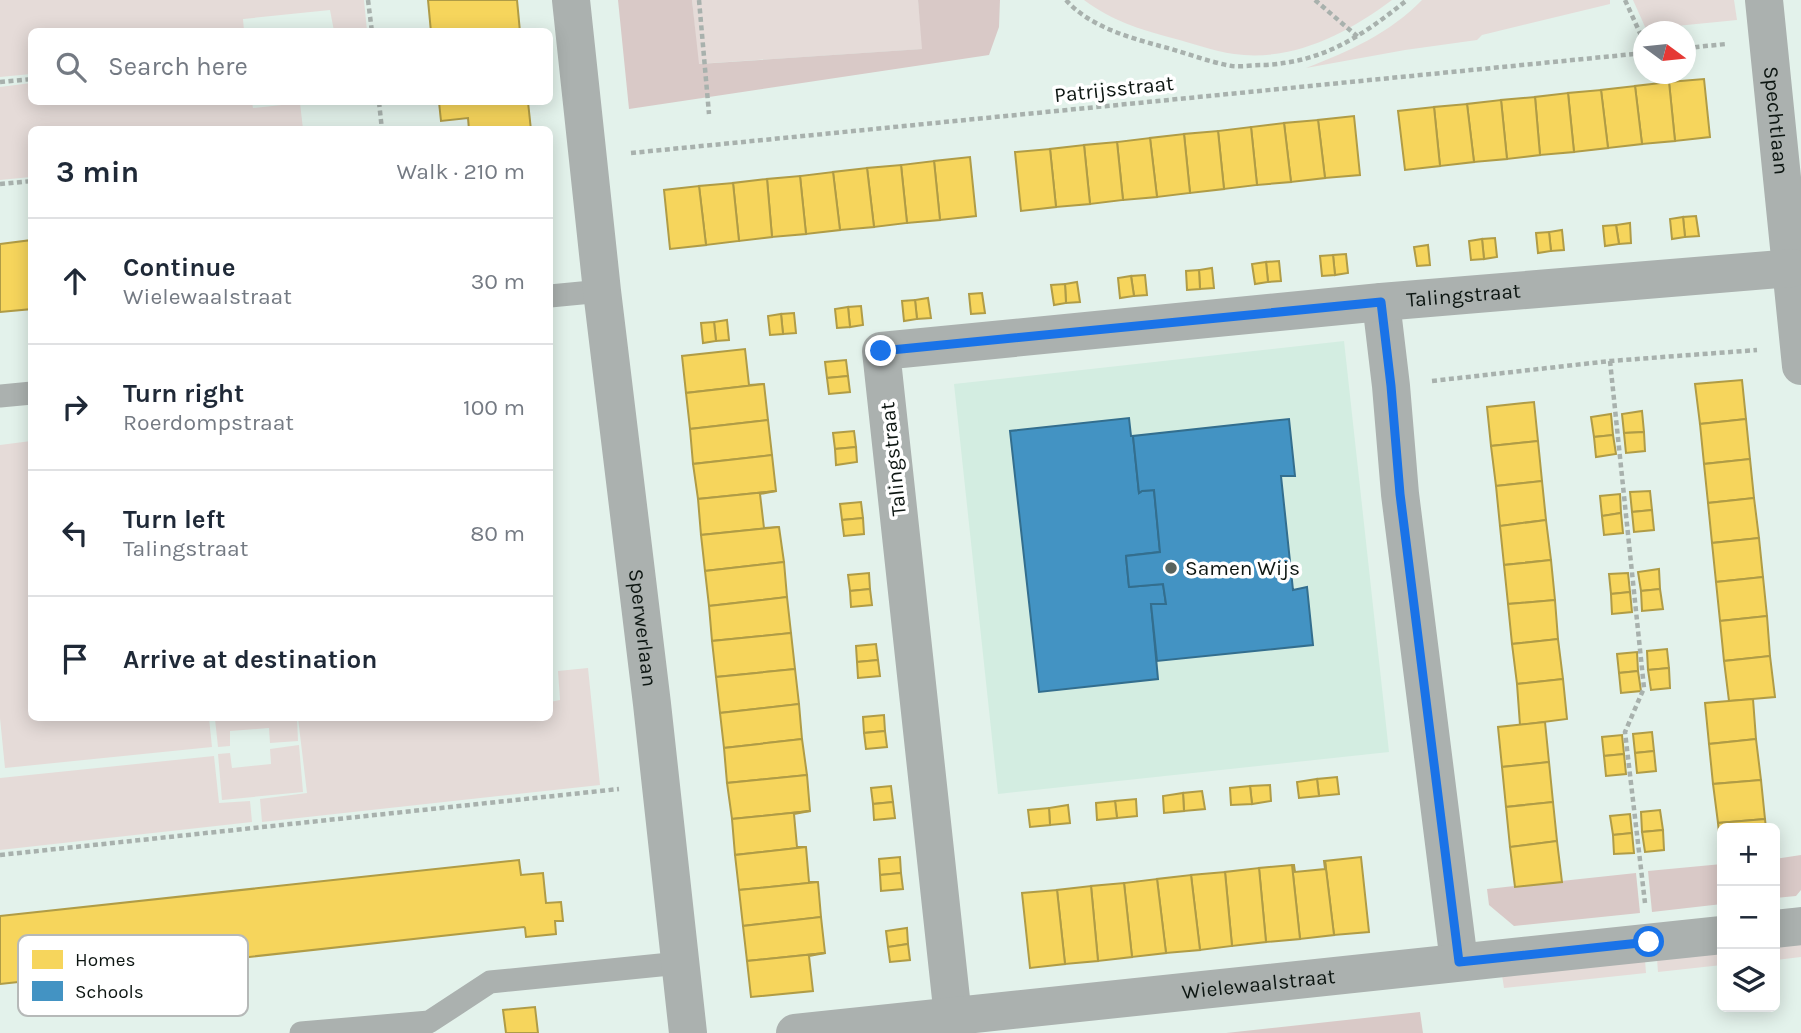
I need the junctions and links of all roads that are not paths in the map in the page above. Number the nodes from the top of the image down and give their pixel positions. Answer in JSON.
{"nodes":[{"id":1,"x":571,"y":0,"type":"edge"},
{"id":2,"x":1764,"y":0,"type":"edge"},
{"id":3,"x":1788,"y":109,"type":"edge"},
{"id":4,"x":1792,"y":268,"type":"junction"},
{"id":5,"x":602,"y":291,"type":"junction"},
{"id":6,"x":553,"y":296,"type":"edge"},
{"id":7,"x":1381,"y":302,"type":"junction"},
{"id":8,"x":1801,"y":365,"type":"edge"},
{"id":9,"x":28,"y":393,"type":"edge"},
{"id":10,"x":0,"y":396,"type":"edge"},
{"id":11,"x":1801,"y":926,"type":"edge"},
{"id":12,"x":1780,"y":928,"type":"edge"},
{"id":13,"x":1717,"y":935,"type":"edge"},
{"id":14,"x":1459,"y":962,"type":"junction"},
{"id":15,"x":680,"y":963,"type":"junction"},
{"id":16,"x":953,"y":1017,"type":"junction"},
{"id":17,"x":301,"y":1033,"type":"edge"},
{"id":18,"x":688,"y":1033,"type":"edge"},
{"id":19,"x":795,"y":1033,"type":"edge"}],
"edges":[{"from":1,"to":5,"type":"street","name":"Sperwerlaan"},
{"from":2,"to":3,"type":"street","name":"Spechtlaan"},
{"from":3,"to":4,"type":"street","name":"Spechtlaan"},
{"from":4,"to":7,"type":"street","name":"Talingstraat"},
{"from":4,"to":8,"type":"street","name":"Spechtlaan"},
{"from":5,"to":6,"type":"lane"},
{"from":5,"to":15,"type":"street","name":"Sperwerlaan"},
{"from":7,"to":14,"type":"street"},
{"from":7,"to":16,"type":"street","name":"Talingstraat"},
{"from":9,"to":10,"type":"lane"},
{"from":11,"to":12,"type":"street"},
{"from":13,"to":14,"type":"street","name":"Wielewaalstraat"},
{"from":14,"to":16,"type":"street","name":"Wielewaalstraat"},
{"from":15,"to":17,"type":"lane"},
{"from":15,"to":18,"type":"street","name":"Sperwerlaan"},
{"from":16,"to":19,"type":"street","name":"Wielewaalstraat"}]}
